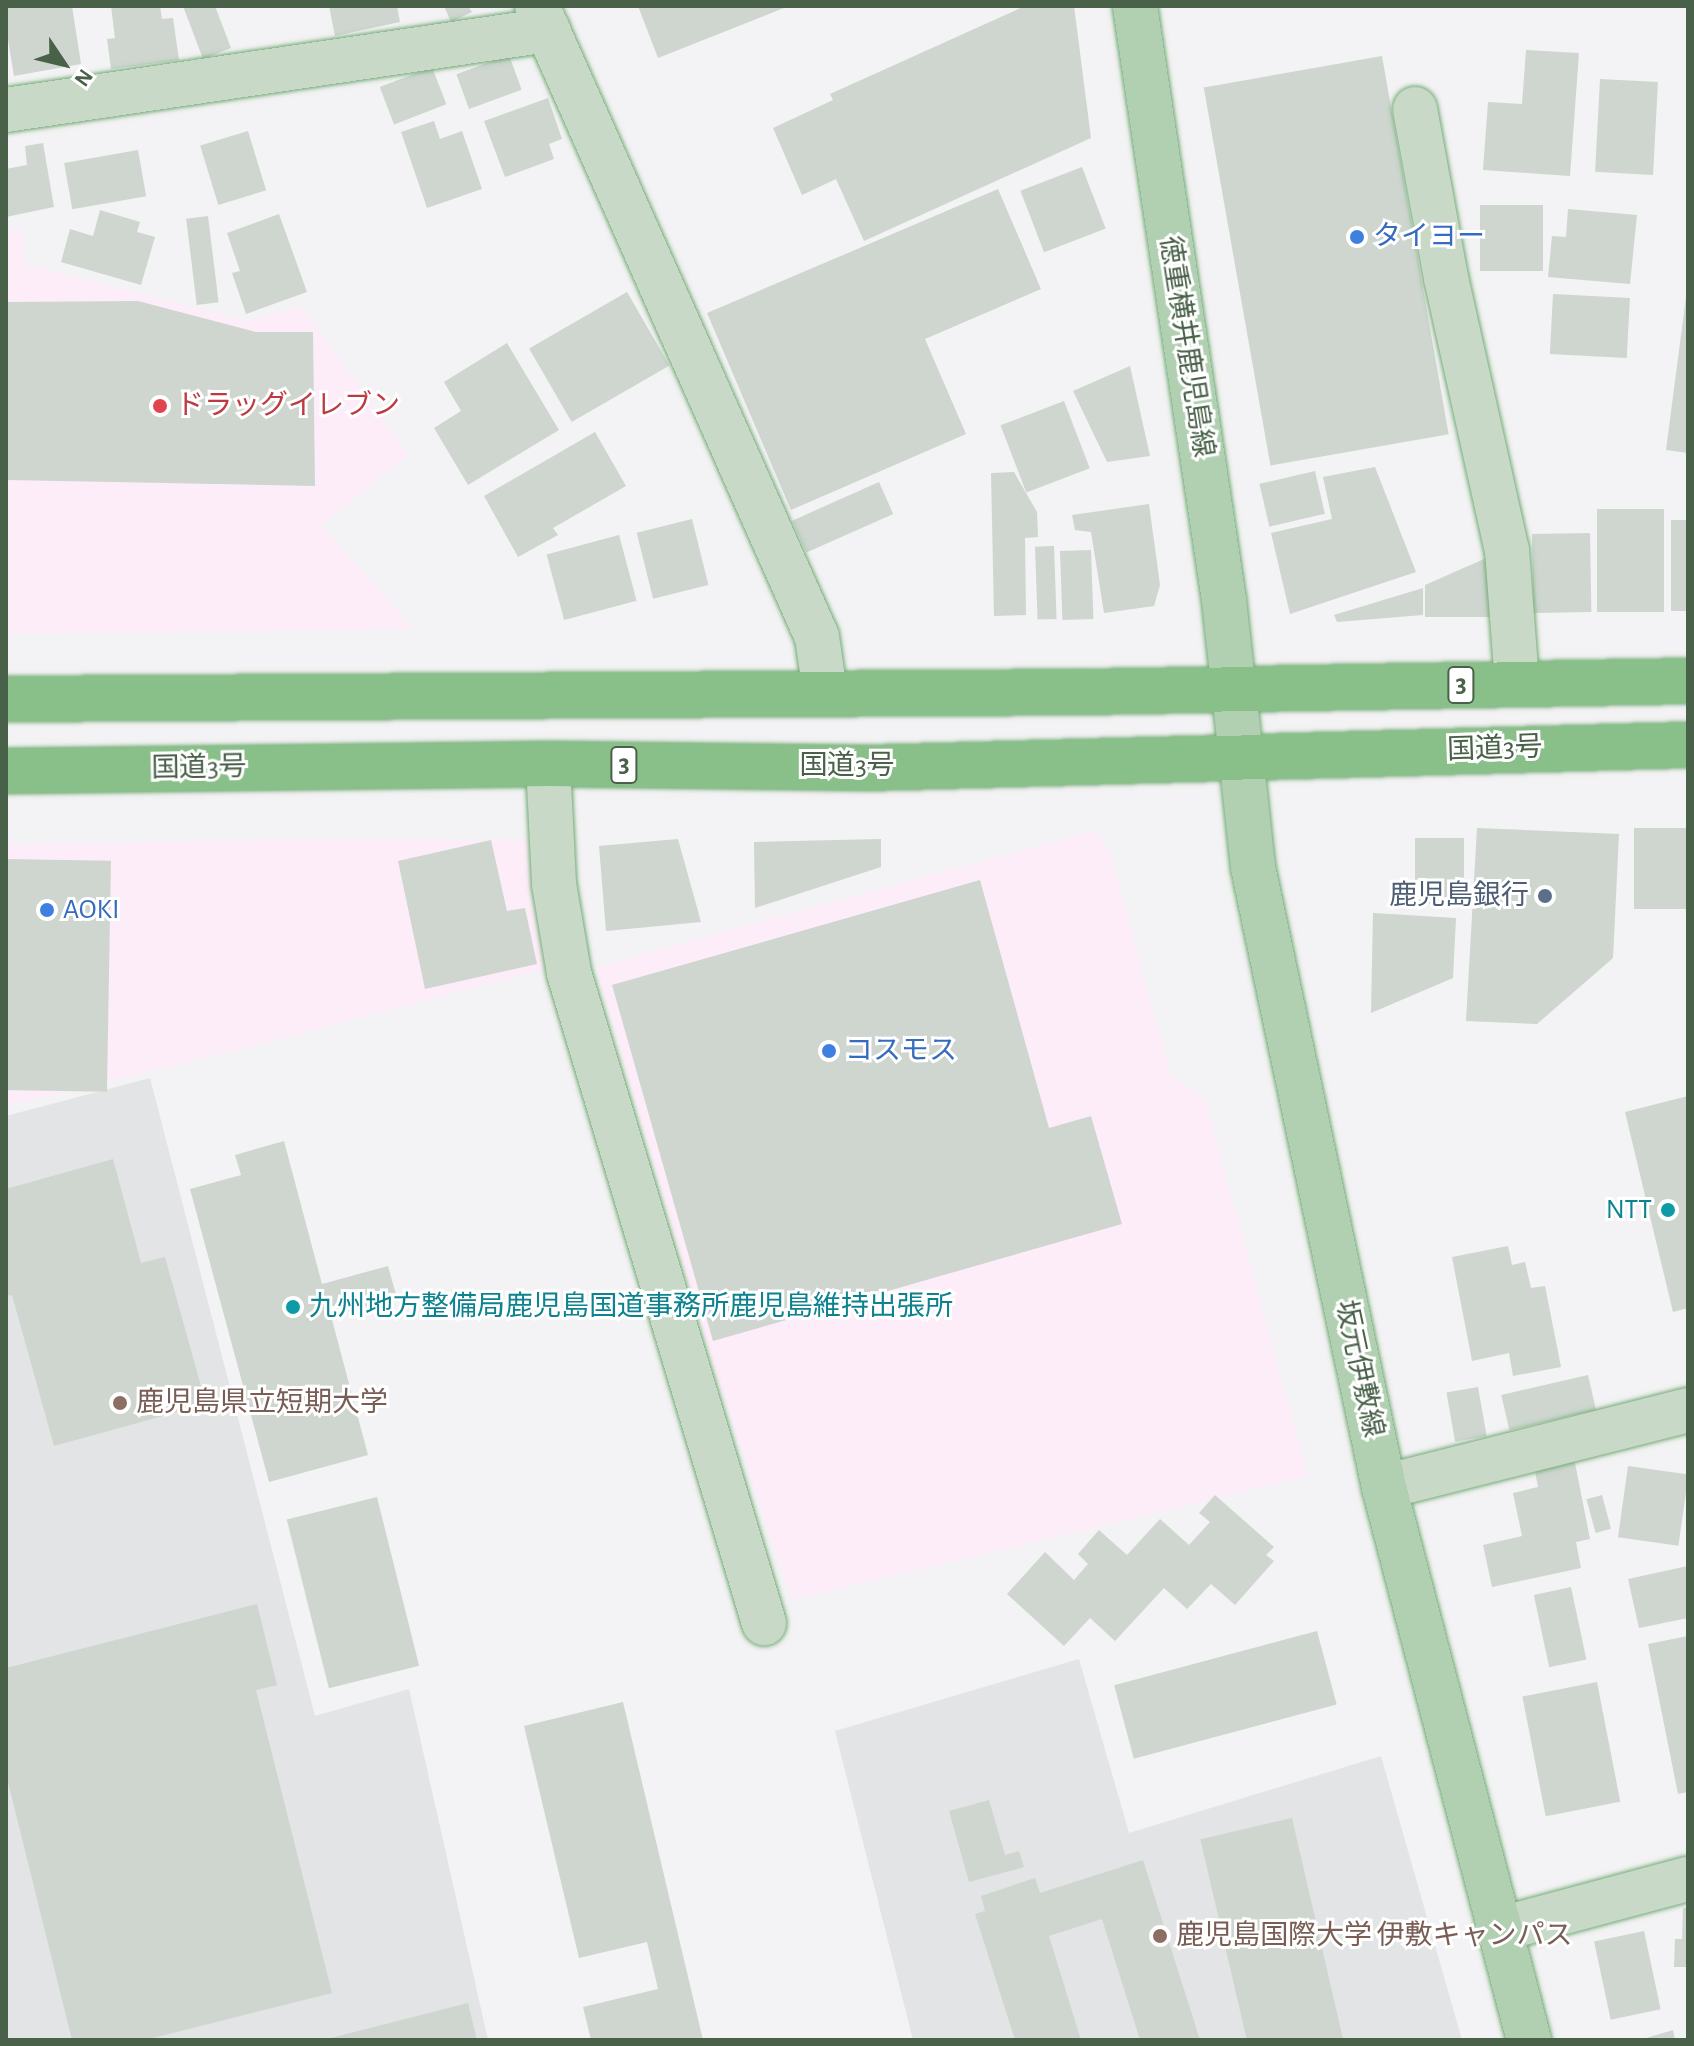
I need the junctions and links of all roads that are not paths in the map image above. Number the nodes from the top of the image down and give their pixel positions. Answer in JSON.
{"nodes":[{"id":1,"x":1135,"y":6,"type":"edge"},
{"id":2,"x":542,"y":18,"type":"edge"},
{"id":3,"x":1415,"y":109,"type":"dead end"},
{"id":4,"x":6,"y":110,"type":"edge"},
{"id":5,"x":1688,"y":681,"type":"edge"},
{"id":6,"x":1517,"y":684,"type":"junction"},
{"id":7,"x":1234,"y":689,"type":"junction"},
{"id":8,"x":825,"y":692,"type":"junction"},
{"id":9,"x":6,"y":699,"type":"edge"},
{"id":10,"x":1688,"y":745,"type":"edge"},
{"id":11,"x":1242,"y":756,"type":"junction"},
{"id":12,"x":548,"y":764,"type":"junction"},
{"id":13,"x":6,"y":771,"type":"edge"},
{"id":14,"x":1688,"y":1410,"type":"edge"},
{"id":15,"x":1384,"y":1487,"type":"junction"},
{"id":16,"x":764,"y":1623,"type":"dead end"},
{"id":17,"x":1688,"y":1879,"type":"edge"},
{"id":18,"x":1497,"y":1930,"type":"junction"},
{"id":19,"x":1529,"y":2040,"type":"edge"}],
"edges":[{"from":1,"to":7,"type":"main road","name":"徳重横井鹿児島線"},
{"from":2,"to":4,"type":"street"},
{"from":2,"to":8,"type":"street"},
{"from":3,"to":6,"type":"street"},
{"from":5,"to":6,"type":"highway","number":"3"},
{"from":6,"to":7,"type":"highway","number":"3"},
{"from":7,"to":8,"type":"highway","number":"3"},
{"from":7,"to":11,"type":"main road","name":"坂元伊敷線"},
{"from":8,"to":9,"type":"highway","number":"3"},
{"from":10,"to":11,"type":"highway","name":"国道3号","number":"3"},
{"from":11,"to":12,"type":"highway","name":"国道3号","number":"3"},
{"from":11,"to":15,"type":"main road","name":"坂元伊敷線"},
{"from":12,"to":13,"type":"highway","name":"国道3号","number":"3"},
{"from":12,"to":16,"type":"street"},
{"from":14,"to":15,"type":"street"},
{"from":15,"to":18,"type":"main road","name":"坂元伊敷線"},
{"from":17,"to":18,"type":"street"},
{"from":18,"to":19,"type":"main road","name":"坂元伊敷線"}]}
